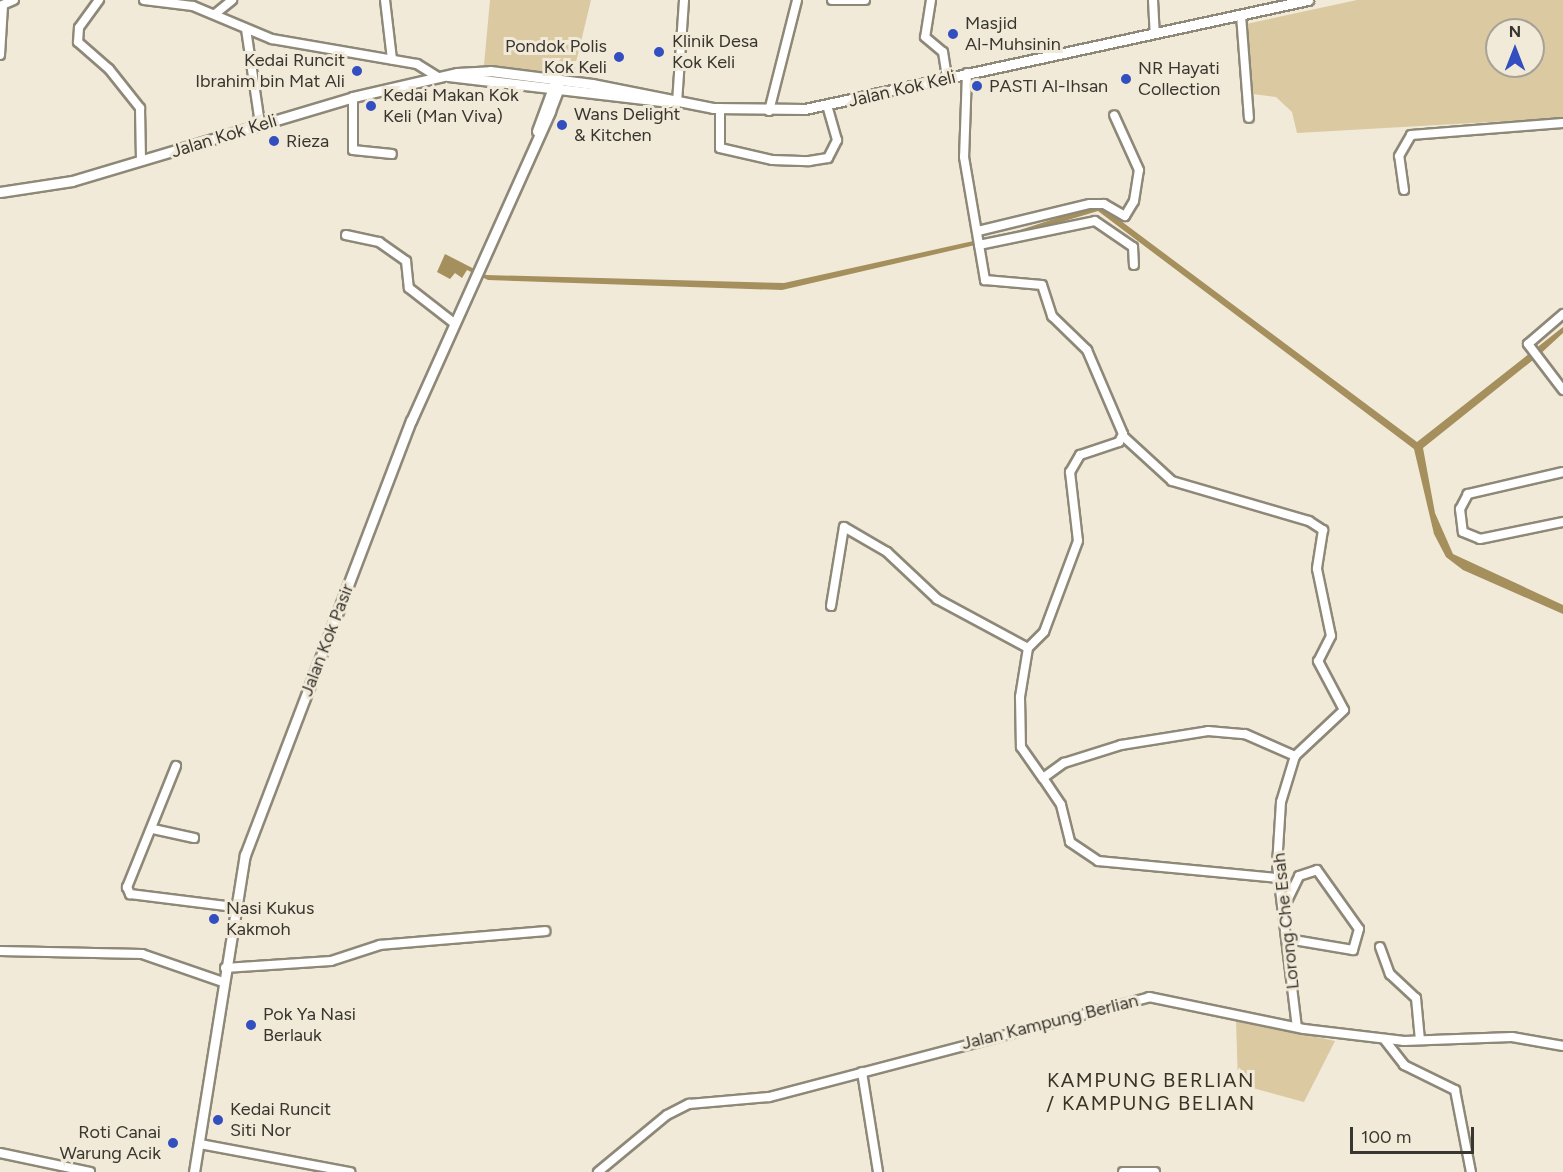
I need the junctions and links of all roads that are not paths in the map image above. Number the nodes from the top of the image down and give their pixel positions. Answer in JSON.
{"nodes":[{"id":1,"x":14,"y":0,"type":"edge"},
{"id":2,"x":99,"y":0,"type":"edge"},
{"id":3,"x":144,"y":0,"type":"edge"},
{"id":4,"x":232,"y":0,"type":"edge"},
{"id":5,"x":385,"y":0,"type":"edge"},
{"id":6,"x":684,"y":0,"type":"edge"},
{"id":7,"x":797,"y":0,"type":"edge"},
{"id":8,"x":832,"y":0,"type":"edge"},
{"id":9,"x":865,"y":0,"type":"edge"},
{"id":10,"x":932,"y":0,"type":"edge"},
{"id":11,"x":1153,"y":0,"type":"edge"},
{"id":12,"x":1308,"y":0,"type":"edge"},
{"id":13,"x":1,"y":6,"type":"edge"},
{"id":14,"x":215,"y":14,"type":"junction"},
{"id":15,"x":1241,"y":15,"type":"junction"},
{"id":16,"x":246,"y":29,"type":"junction"},
{"id":17,"x":1155,"y":34,"type":"junction"},
{"id":18,"x":0,"y":55,"type":"edge"},
{"id":19,"x":392,"y":60,"type":"junction"},
{"id":20,"x":521,"y":74,"type":"junction"},
{"id":21,"x":967,"y":74,"type":"junction"},
{"id":22,"x":443,"y":77,"type":"junction"},
{"id":23,"x":947,"y":78,"type":"junction"},
{"id":24,"x":528,"y":83,"type":"junction"},
{"id":25,"x":592,"y":84,"type":"junction"},
{"id":26,"x":554,"y":86,"type":"junction"},
{"id":27,"x":578,"y":90,"type":"junction"},
{"id":28,"x":353,"y":97,"type":"junction"},
{"id":29,"x":673,"y":102,"type":"junction"},
{"id":30,"x":827,"y":106,"type":"junction"},
{"id":31,"x":720,"y":108,"type":"junction"},
{"id":32,"x":545,"y":111,"type":"junction"},
{"id":33,"x":769,"y":111,"type":"junction"},
{"id":34,"x":1114,"y":116,"type":"dead end"},
{"id":35,"x":1249,"y":118,"type":"dead end"},
{"id":36,"x":1563,"y":123,"type":"edge"},
{"id":37,"x":260,"y":124,"type":"junction"},
{"id":38,"x":392,"y":154,"type":"dead end"},
{"id":39,"x":141,"y":161,"type":"junction"},
{"id":40,"x":1404,"y":190,"type":"dead end"},
{"id":41,"x":0,"y":192,"type":"edge"},
{"id":42,"x":978,"y":231,"type":"junction"},
{"id":43,"x":346,"y":235,"type":"dead end"},
{"id":44,"x":979,"y":244,"type":"junction"},
{"id":45,"x":1134,"y":265,"type":"dead end"},
{"id":46,"x":1563,"y":314,"type":"edge"},
{"id":47,"x":454,"y":323,"type":"junction"},
{"id":48,"x":1563,"y":390,"type":"edge"},
{"id":49,"x":1124,"y":437,"type":"junction"},
{"id":50,"x":1563,"y":472,"type":"edge"},
{"id":51,"x":1563,"y":522,"type":"edge"},
{"id":52,"x":831,"y":606,"type":"dead end"},
{"id":53,"x":1028,"y":648,"type":"junction"},
{"id":54,"x":1295,"y":756,"type":"junction"},
{"id":55,"x":176,"y":766,"type":"dead end"},
{"id":56,"x":1043,"y":778,"type":"junction"},
{"id":57,"x":153,"y":828,"type":"junction"},
{"id":58,"x":194,"y":838,"type":"dead end"},
{"id":59,"x":1279,"y":878,"type":"junction"},
{"id":60,"x":234,"y":907,"type":"junction"},
{"id":61,"x":1284,"y":909,"type":"junction"},
{"id":62,"x":545,"y":931,"type":"dead end"},
{"id":63,"x":1287,"y":939,"type":"junction"},
{"id":64,"x":1380,"y":947,"type":"dead end"},
{"id":65,"x":0,"y":951,"type":"edge"},
{"id":66,"x":225,"y":968,"type":"junction"},
{"id":67,"x":223,"y":982,"type":"junction"},
{"id":68,"x":1297,"y":1027,"type":"junction"},
{"id":69,"x":1384,"y":1039,"type":"junction"},
{"id":70,"x":1420,"y":1040,"type":"junction"},
{"id":71,"x":1563,"y":1046,"type":"edge"},
{"id":72,"x":862,"y":1072,"type":"junction"},
{"id":73,"x":200,"y":1144,"type":"junction"},
{"id":74,"x":0,"y":1153,"type":"edge"},
{"id":75,"x":90,"y":1172,"type":"edge"},
{"id":76,"x":194,"y":1172,"type":"edge"},
{"id":77,"x":350,"y":1172,"type":"edge"},
{"id":78,"x":598,"y":1172,"type":"edge"},
{"id":79,"x":878,"y":1172,"type":"edge"},
{"id":80,"x":1123,"y":1172,"type":"edge"},
{"id":81,"x":1155,"y":1172,"type":"edge"},
{"id":82,"x":1472,"y":1172,"type":"edge"}],
"edges":[{"from":1,"to":13,"type":"street"},
{"from":2,"to":39,"type":"street"},
{"from":3,"to":14,"type":"street"},
{"from":4,"to":14,"type":"street"},
{"from":5,"to":19,"type":"street"},
{"from":6,"to":29,"type":"street"},
{"from":7,"to":33,"type":"street"},
{"from":8,"to":9,"type":"street"},
{"from":10,"to":23,"type":"street"},
{"from":11,"to":17,"type":"street"},
{"from":12,"to":15,"type":"street","name":"Jalan Kok Keli"},
{"from":13,"to":18,"type":"street"},
{"from":14,"to":16,"type":"street"},
{"from":15,"to":17,"type":"street","name":"Jalan Kok Keli"},
{"from":15,"to":35,"type":"street"},
{"from":16,"to":19,"type":"street"},
{"from":16,"to":37,"type":"street"},
{"from":17,"to":21,"type":"street","name":"Jalan Kok Keli"},
{"from":19,"to":22,"type":"street"},
{"from":20,"to":22,"type":"street","name":"Jalan Kok Keli"},
{"from":20,"to":25,"type":"street","name":"Jalan Kok Keli"},
{"from":20,"to":26,"type":"street"},
{"from":21,"to":23,"type":"street","name":"Jalan Kok Keli"},
{"from":21,"to":42,"type":"street"},
{"from":22,"to":24,"type":"street","name":"Jalan Kok Keli"},
{"from":22,"to":28,"type":"street","name":"Jalan Kok Keli"},
{"from":23,"to":30,"type":"street","name":"Jalan Kok Keli"},
{"from":24,"to":26,"type":"street","name":"Jalan Kok Keli"},
{"from":24,"to":32,"type":"street"},
{"from":25,"to":26,"type":"street"},
{"from":25,"to":29,"type":"street","name":"Jalan Kok Keli"},
{"from":26,"to":27,"type":"street","name":"Jalan Kok Keli"},
{"from":26,"to":32,"type":"street","name":"Jalan Kok Pasir"},
{"from":27,"to":29,"type":"street","name":"Jalan Kok Keli"},
{"from":27,"to":32,"type":"street"},
{"from":28,"to":37,"type":"street","name":"Jalan Kok Keli"},
{"from":28,"to":38,"type":"street"},
{"from":29,"to":31,"type":"street","name":"Jalan Kok Keli"},
{"from":30,"to":31,"type":"street"},
{"from":30,"to":33,"type":"street","name":"Jalan Kok Keli"},
{"from":31,"to":33,"type":"street","name":"Jalan Kok Keli"},
{"from":32,"to":47,"type":"street","name":"Jalan Kok Pasir"},
{"from":34,"to":42,"type":"street"},
{"from":36,"to":40,"type":"street"},
{"from":37,"to":39,"type":"street","name":"Jalan Kok Keli"},
{"from":39,"to":41,"type":"street","name":"Jalan Kok Keli"},
{"from":42,"to":44,"type":"street"},
{"from":43,"to":47,"type":"street"},
{"from":44,"to":45,"type":"street"},
{"from":44,"to":49,"type":"street"},
{"from":46,"to":48,"type":"street"},
{"from":47,"to":60,"type":"street","name":"Jalan Kok Pasir"},
{"from":49,"to":53,"type":"street"},
{"from":49,"to":54,"type":"street","name":"Lorong Che Esah"},
{"from":50,"to":51,"type":"street"},
{"from":52,"to":53,"type":"street"},
{"from":53,"to":56,"type":"street"},
{"from":54,"to":56,"type":"street"},
{"from":54,"to":59,"type":"street","name":"Lorong Che Esah"},
{"from":55,"to":57,"type":"street"},
{"from":56,"to":59,"type":"street"},
{"from":57,"to":58,"type":"street"},
{"from":57,"to":60,"type":"street"},
{"from":59,"to":61,"type":"street","name":"Lorong Che Esah"},
{"from":60,"to":66,"type":"street","name":"Jalan Kok Pasir"},
{"from":61,"to":63,"type":"street","name":"Lorong Che Esah"},
{"from":61,"to":63,"type":"street"},
{"from":62,"to":66,"type":"street"},
{"from":63,"to":68,"type":"street","name":"Lorong Che Esah"},
{"from":64,"to":70,"type":"street"},
{"from":65,"to":67,"type":"street"},
{"from":66,"to":67,"type":"street","name":"Jalan Kok Pasir"},
{"from":67,"to":73,"type":"street","name":"Jalan Kok Pasir"},
{"from":68,"to":69,"type":"street","name":"Jalan Kampung Berlian"},
{"from":68,"to":72,"type":"street","name":"Jalan Kampung Berlian"},
{"from":69,"to":70,"type":"street","name":"Jalan Kampung Berlian"},
{"from":69,"to":82,"type":"street"},
{"from":70,"to":71,"type":"street","name":"Jalan Kampung Berlian"},
{"from":72,"to":78,"type":"street","name":"Jalan Kampung Berlian"},
{"from":72,"to":79,"type":"street"},
{"from":73,"to":76,"type":"street","name":"Jalan Kok Pasir"},
{"from":73,"to":77,"type":"street"},
{"from":74,"to":75,"type":"street"},
{"from":80,"to":81,"type":"street"}]}
